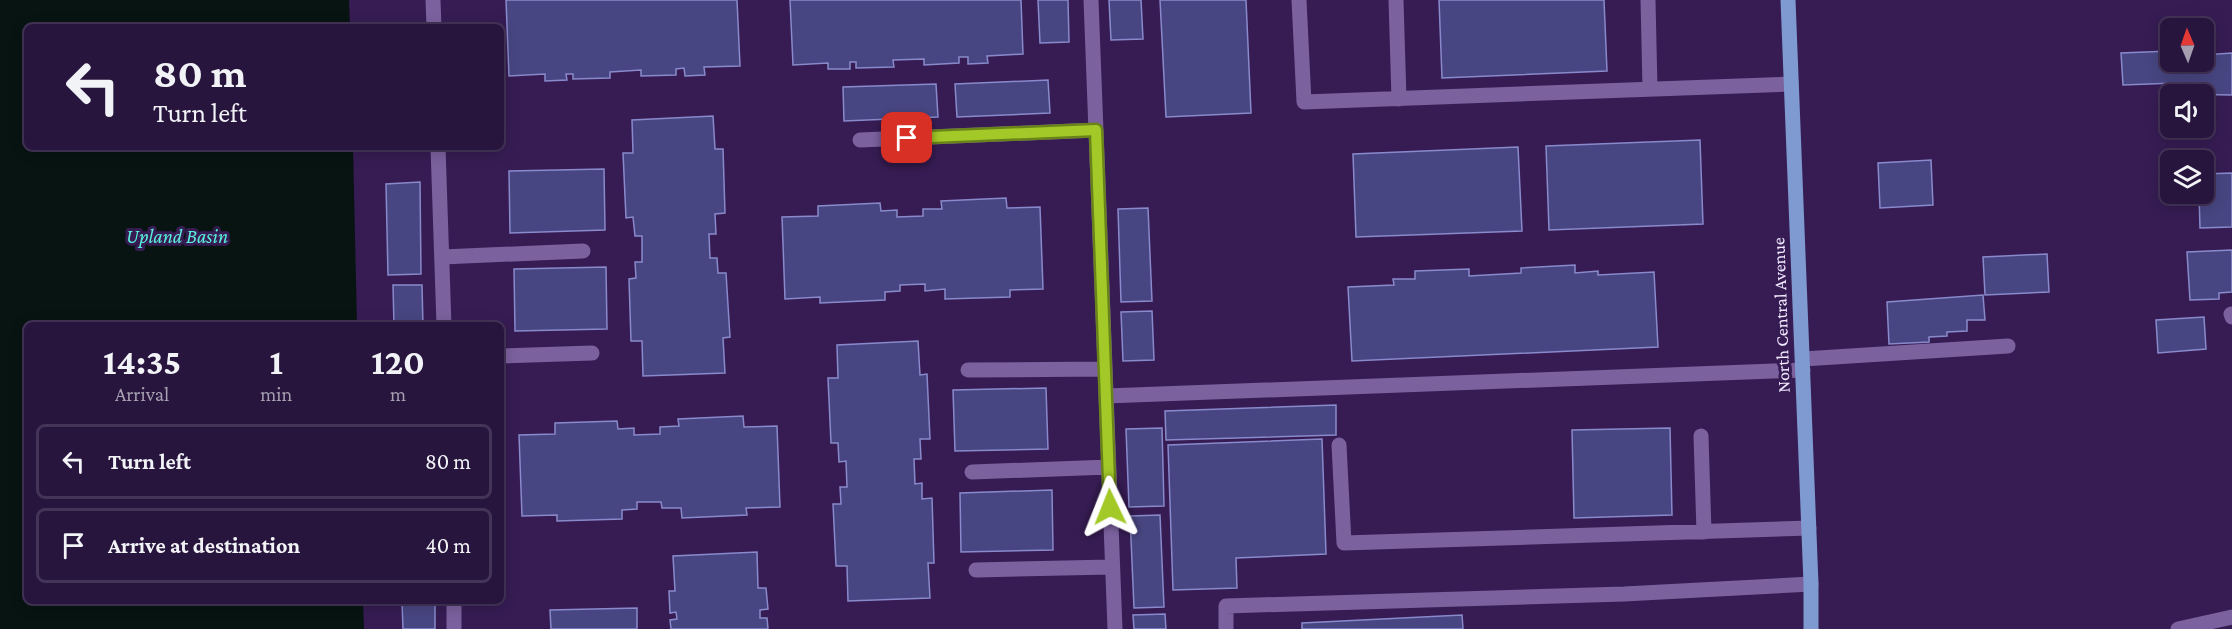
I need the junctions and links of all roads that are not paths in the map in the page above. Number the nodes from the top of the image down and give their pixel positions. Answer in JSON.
{"nodes":[{"id":1,"x":433,"y":0,"type":"edge"},
{"id":2,"x":1091,"y":0,"type":"edge"},
{"id":3,"x":1299,"y":0,"type":"edge"},
{"id":4,"x":1396,"y":0,"type":"edge"},
{"id":5,"x":1648,"y":0,"type":"edge"},
{"id":6,"x":1788,"y":0,"type":"edge"},
{"id":7,"x":434,"y":24,"type":"edge"},
{"id":8,"x":1791,"y":84,"type":"junction"},
{"id":9,"x":1650,"y":89,"type":"junction"},
{"id":10,"x":1399,"y":99,"type":"junction"},
{"id":11,"x":1096,"y":130,"type":"junction"},
{"id":12,"x":860,"y":140,"type":"dead end"},
{"id":13,"x":438,"y":150,"type":"edge"},
{"id":14,"x":583,"y":251,"type":"dead end"},
{"id":15,"x":442,"y":257,"type":"junction"},
{"id":16,"x":444,"y":322,"type":"edge"},
{"id":17,"x":2008,"y":346,"type":"dead end"},
{"id":18,"x":592,"y":353,"type":"dead end"},
{"id":19,"x":504,"y":356,"type":"edge"},
{"id":20,"x":1803,"y":365,"type":"junction"},
{"id":21,"x":1105,"y":369,"type":"junction"},
{"id":22,"x":968,"y":370,"type":"dead end"},
{"id":23,"x":1106,"y":396,"type":"junction"},
{"id":24,"x":1701,"y":436,"type":"dead end"},
{"id":25,"x":1339,"y":445,"type":"dead end"},
{"id":26,"x":1108,"y":467,"type":"junction"},
{"id":27,"x":972,"y":472,"type":"dead end"},
{"id":28,"x":1809,"y":528,"type":"junction"},
{"id":29,"x":1704,"y":532,"type":"junction"},
{"id":30,"x":1112,"y":567,"type":"junction"},
{"id":31,"x":976,"y":570,"type":"dead end"},
{"id":32,"x":1811,"y":584,"type":"junction"},
{"id":33,"x":453,"y":604,"type":"edge"},
{"id":34,"x":2232,"y":617,"type":"edge"},
{"id":35,"x":454,"y":629,"type":"edge"},
{"id":36,"x":1115,"y":629,"type":"edge"},
{"id":37,"x":1226,"y":629,"type":"edge"},
{"id":38,"x":1811,"y":629,"type":"edge"},
{"id":39,"x":2178,"y":629,"type":"edge"}],
"edges":[{"from":1,"to":7,"type":"street"},
{"from":2,"to":11,"type":"street"},
{"from":3,"to":10,"type":"street"},
{"from":4,"to":10,"type":"street"},
{"from":5,"to":9,"type":"street"},
{"from":6,"to":8,"type":"main road","name":"North Central Avenue"},
{"from":8,"to":9,"type":"street"},
{"from":8,"to":20,"type":"main road","name":"North Central Avenue"},
{"from":9,"to":10,"type":"street"},
{"from":11,"to":12,"type":"street"},
{"from":11,"to":21,"type":"street"},
{"from":13,"to":15,"type":"street"},
{"from":14,"to":15,"type":"street"},
{"from":15,"to":16,"type":"street"},
{"from":17,"to":20,"type":"street"},
{"from":18,"to":19,"type":"street"},
{"from":20,"to":23,"type":"street"},
{"from":20,"to":28,"type":"main road","name":"North Central Avenue"},
{"from":21,"to":22,"type":"street"},
{"from":21,"to":23,"type":"street"},
{"from":23,"to":26,"type":"street"},
{"from":24,"to":29,"type":"street"},
{"from":25,"to":29,"type":"street"},
{"from":26,"to":27,"type":"street"},
{"from":26,"to":30,"type":"street"},
{"from":28,"to":29,"type":"street"},
{"from":28,"to":32,"type":"main road","name":"North Central Avenue"},
{"from":30,"to":31,"type":"street"},
{"from":30,"to":36,"type":"street"},
{"from":32,"to":37,"type":"street"},
{"from":32,"to":38,"type":"main road","name":"North Central Avenue"},
{"from":33,"to":35,"type":"street"},
{"from":34,"to":39,"type":"street"}]}
